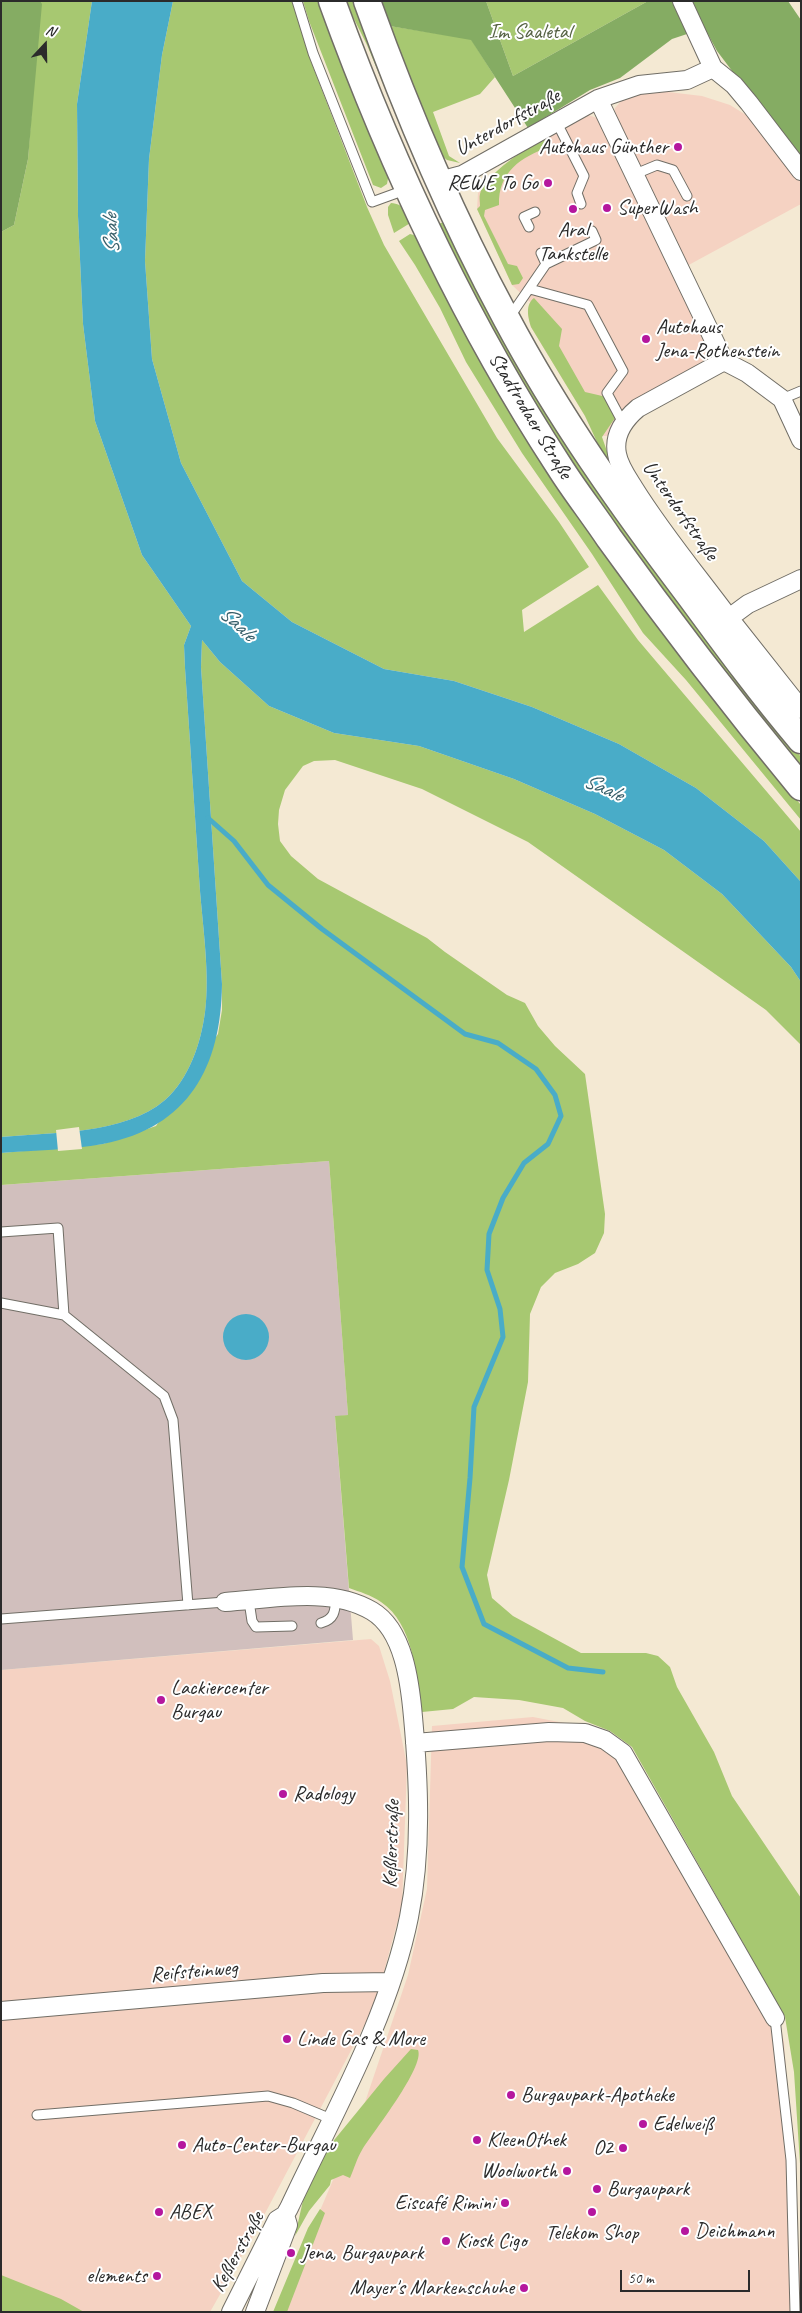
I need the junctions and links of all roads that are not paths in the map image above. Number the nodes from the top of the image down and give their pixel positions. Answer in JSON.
{"nodes":[{"id":1,"x":296,"y":1,"type":"edge"},
{"id":2,"x":332,"y":1,"type":"edge"},
{"id":3,"x":367,"y":1,"type":"edge"},
{"id":4,"x":682,"y":1,"type":"edge"},
{"id":5,"x":713,"y":68,"type":"junction"},
{"id":6,"x":598,"y":99,"type":"junction"},
{"id":7,"x":556,"y":121,"type":"junction"},
{"id":8,"x":801,"y":171,"type":"edge"},
{"id":9,"x":633,"y":175,"type":"junction"},
{"id":10,"x":438,"y":181,"type":"junction"},
{"id":11,"x":407,"y":190,"type":"junction"},
{"id":12,"x":687,"y":196,"type":"dead end"},
{"id":13,"x":581,"y":204,"type":"dead end"},
{"id":14,"x":535,"y":212,"type":"dead end"},
{"id":15,"x":529,"y":227,"type":"dead end"},
{"id":16,"x":592,"y":231,"type":"dead end"},
{"id":17,"x":541,"y":253,"type":"dead end"},
{"id":18,"x":546,"y":264,"type":"junction"},
{"id":19,"x":530,"y":289,"type":"junction"},
{"id":20,"x":507,"y":320,"type":"junction"},
{"id":21,"x":724,"y":361,"type":"junction"},
{"id":22,"x":801,"y":392,"type":"edge"},
{"id":23,"x":782,"y":399,"type":"junction"},
{"id":24,"x":623,"y":423,"type":"junction"},
{"id":25,"x":801,"y":440,"type":"edge"},
{"id":26,"x":801,"y":579,"type":"edge"},
{"id":27,"x":729,"y":618,"type":"junction"},
{"id":28,"x":801,"y":710,"type":"edge"},
{"id":29,"x":801,"y":740,"type":"edge"},
{"id":30,"x":801,"y":787,"type":"edge"},
{"id":31,"x":1,"y":1232,"type":"edge"},
{"id":32,"x":1,"y":1303,"type":"edge"},
{"id":33,"x":64,"y":1315,"type":"junction"},
{"id":34,"x":336,"y":1597,"type":"junction"},
{"id":35,"x":249,"y":1600,"type":"junction"},
{"id":36,"x":225,"y":1602,"type":"joint"},
{"id":37,"x":188,"y":1605,"type":"junction"},
{"id":38,"x":1,"y":1619,"type":"edge"},
{"id":39,"x":321,"y":1623,"type":"dead end"},
{"id":40,"x":292,"y":1626,"type":"dead end"},
{"id":41,"x":415,"y":1743,"type":"junction"},
{"id":42,"x":392,"y":1982,"type":"junction"},
{"id":43,"x":1,"y":2011,"type":"edge"},
{"id":44,"x":775,"y":2018,"type":"joint"},
{"id":45,"x":37,"y":2115,"type":"dead end"},
{"id":46,"x":331,"y":2119,"type":"junction"},
{"id":47,"x":285,"y":2215,"type":"junction"},
{"id":48,"x":231,"y":2312,"type":"edge"},
{"id":49,"x":255,"y":2312,"type":"edge"},
{"id":50,"x":795,"y":2312,"type":"edge"}],
"edges":[{"from":1,"to":11,"type":"lane"},
{"from":2,"to":11,"type":"main road","name":"Stadtrodaer Straße"},
{"from":3,"to":10,"type":"main road","name":"Stadtrodaer Straße"},
{"from":4,"to":5,"type":"street"},
{"from":5,"to":6,"type":"street","name":"Unterdorfstraße"},
{"from":5,"to":8,"type":"street"},
{"from":6,"to":7,"type":"street","name":"Unterdorfstraße"},
{"from":6,"to":9,"type":"street"},
{"from":7,"to":10,"type":"street","name":"Unterdorfstraße"},
{"from":7,"to":13,"type":"lane"},
{"from":9,"to":12,"type":"lane"},
{"from":9,"to":21,"type":"street"},
{"from":10,"to":11,"type":"main road"},
{"from":10,"to":20,"type":"main road","name":"Stadtrodaer Straße"},
{"from":11,"to":30,"type":"main road","name":"Stadtrodaer Straße"},
{"from":14,"to":15,"type":"lane"},
{"from":16,"to":18,"type":"lane"},
{"from":17,"to":18,"type":"lane"},
{"from":18,"to":19,"type":"lane"},
{"from":19,"to":20,"type":"lane"},
{"from":19,"to":24,"type":"lane"},
{"from":20,"to":29,"type":"main road","name":"Stadtrodaer Straße"},
{"from":21,"to":23,"type":"street"},
{"from":21,"to":24,"type":"street"},
{"from":22,"to":23,"type":"lane"},
{"from":23,"to":25,"type":"street"},
{"from":24,"to":27,"type":"street","name":"Unterdorfstraße"},
{"from":26,"to":27,"type":"street"},
{"from":27,"to":28,"type":"street","name":"Unterdorfstraße"},
{"from":31,"to":33,"type":"lane"},
{"from":32,"to":33,"type":"lane"},
{"from":33,"to":37,"type":"lane"},
{"from":34,"to":35,"type":"street","name":"Keßlerstraße"},
{"from":34,"to":39,"type":"lane"},
{"from":34,"to":41,"type":"street","name":"Keßlerstraße"},
{"from":35,"to":36,"type":"street","name":"Keßlerstraße"},
{"from":35,"to":40,"type":"lane"},
{"from":36,"to":37,"type":"lane"},
{"from":37,"to":38,"type":"lane"},
{"from":41,"to":42,"type":"street","name":"Keßlerstraße"},
{"from":41,"to":44,"type":"street"},
{"from":42,"to":43,"type":"street","name":"Reifsteinweg"},
{"from":42,"to":46,"type":"street","name":"Keßlerstraße"},
{"from":44,"to":50,"type":"lane"},
{"from":45,"to":46,"type":"lane"},
{"from":46,"to":47,"type":"street","name":"Keßlerstraße"},
{"from":47,"to":48,"type":"street","name":"Keßlerstraße"},
{"from":47,"to":49,"type":"street","name":"Keßlerstraße"}]}
